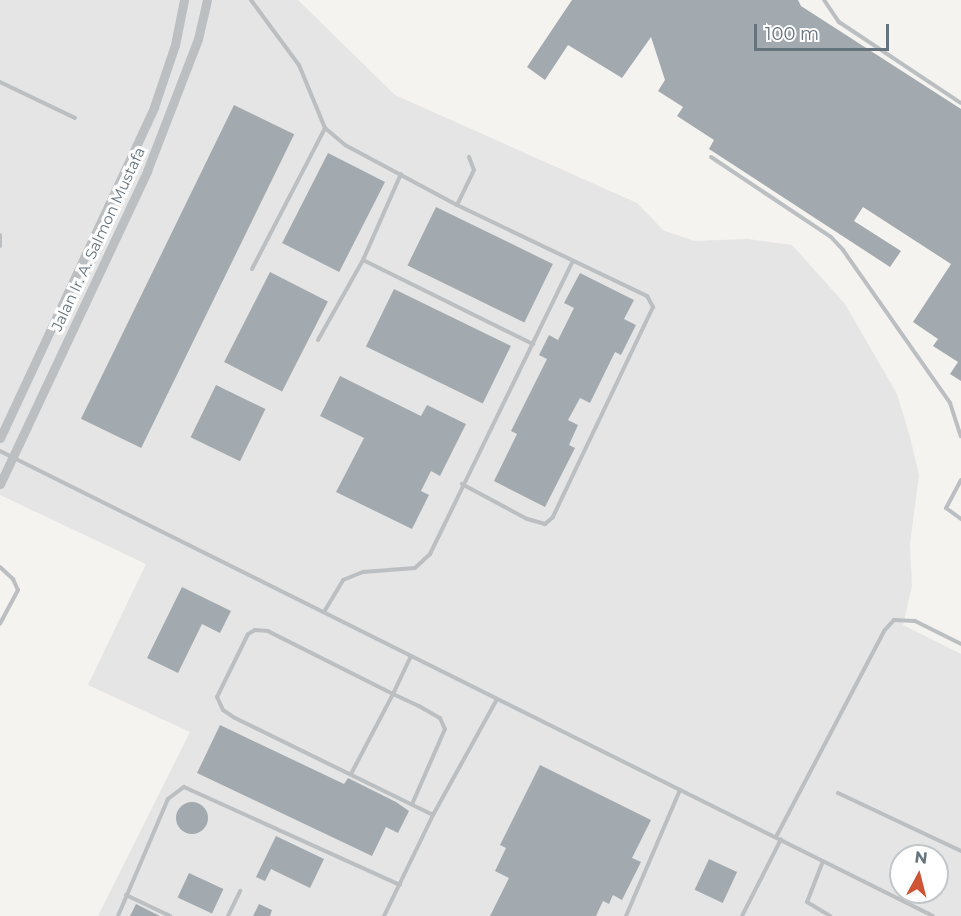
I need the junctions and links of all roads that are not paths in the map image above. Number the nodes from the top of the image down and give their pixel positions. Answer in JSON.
{"nodes":[{"id":1,"x":184,"y":0,"type":"edge"},
{"id":2,"x":207,"y":0,"type":"edge"},
{"id":3,"x":252,"y":0,"type":"edge"},
{"id":4,"x":824,"y":0,"type":"edge"},
{"id":5,"x":0,"y":82,"type":"edge"},
{"id":6,"x":961,"y":103,"type":"edge"},
{"id":7,"x":75,"y":118,"type":"dead end"},
{"id":8,"x":325,"y":128,"type":"junction"},
{"id":9,"x":711,"y":156,"type":"dead end"},
{"id":10,"x":469,"y":157,"type":"dead end"},
{"id":11,"x":401,"y":174,"type":"junction"},
{"id":12,"x":458,"y":205,"type":"junction"},
{"id":13,"x":0,"y":235,"type":"edge"},
{"id":14,"x":0,"y":246,"type":"edge"},
{"id":15,"x":363,"y":260,"type":"junction"},
{"id":16,"x":573,"y":261,"type":"junction"},
{"id":17,"x":252,"y":269,"type":"dead end"},
{"id":18,"x":318,"y":340,"type":"dead end"},
{"id":19,"x":533,"y":344,"type":"junction"},
{"id":20,"x":961,"y":436,"type":"edge"},
{"id":21,"x":0,"y":438,"type":"edge"},
{"id":22,"x":0,"y":451,"type":"edge"},
{"id":23,"x":13,"y":458,"type":"junction"},
{"id":24,"x":961,"y":480,"type":"edge"},
{"id":25,"x":0,"y":484,"type":"edge"},
{"id":26,"x":462,"y":484,"type":"junction"},
{"id":27,"x":961,"y":519,"type":"edge"},
{"id":28,"x":0,"y":567,"type":"edge"},
{"id":29,"x":324,"y":612,"type":"junction"},
{"id":30,"x":0,"y":624,"type":"edge"},
{"id":31,"x":961,"y":644,"type":"edge"},
{"id":32,"x":411,"y":656,"type":"junction"},
{"id":33,"x":393,"y":694,"type":"junction"},
{"id":34,"x":497,"y":699,"type":"junction"},
{"id":35,"x":351,"y":774,"type":"junction"},
{"id":36,"x":680,"y":789,"type":"junction"},
{"id":37,"x":838,"y":793,"type":"dead end"},
{"id":38,"x":412,"y":804,"type":"junction"},
{"id":39,"x":433,"y":815,"type":"junction"},
{"id":40,"x":779,"y":838,"type":"junction"},
{"id":41,"x":961,"y":851,"type":"edge"},
{"id":42,"x":823,"y":861,"type":"junction"},
{"id":43,"x":400,"y":885,"type":"junction"},
{"id":44,"x":240,"y":891,"type":"dead end"},
{"id":45,"x":126,"y":895,"type":"junction"},
{"id":46,"x":118,"y":916,"type":"edge"},
{"id":47,"x":170,"y":916,"type":"edge"},
{"id":48,"x":228,"y":916,"type":"edge"},
{"id":49,"x":384,"y":916,"type":"edge"},
{"id":50,"x":626,"y":916,"type":"edge"},
{"id":51,"x":742,"y":916,"type":"edge"},
{"id":52,"x":830,"y":916,"type":"edge"},
{"id":53,"x":933,"y":916,"type":"edge"}],
"edges":[{"from":1,"to":21,"type":"street","name":"Jalan Ir. A. Salmon Mustafa"},
{"from":2,"to":23,"type":"street","name":"Jalan Ir. A. Salmon Mustafa"},
{"from":3,"to":8,"type":"lane"},
{"from":4,"to":6,"type":"lane"},
{"from":5,"to":7,"type":"lane"},
{"from":8,"to":11,"type":"lane"},
{"from":8,"to":17,"type":"lane"},
{"from":9,"to":20,"type":"lane"},
{"from":10,"to":12,"type":"lane"},
{"from":11,"to":12,"type":"lane"},
{"from":11,"to":15,"type":"lane"},
{"from":12,"to":16,"type":"lane"},
{"from":13,"to":14,"type":"lane"},
{"from":15,"to":18,"type":"lane"},
{"from":15,"to":19,"type":"lane"},
{"from":16,"to":19,"type":"lane"},
{"from":16,"to":26,"type":"lane"},
{"from":19,"to":26,"type":"lane"},
{"from":22,"to":23,"type":"lane"},
{"from":23,"to":25,"type":"street","name":"Jalan Ir. A. Salmon Mustafa"},
{"from":23,"to":29,"type":"lane"},
{"from":24,"to":27,"type":"lane"},
{"from":26,"to":29,"type":"lane"},
{"from":28,"to":30,"type":"lane"},
{"from":29,"to":32,"type":"lane"},
{"from":31,"to":40,"type":"lane"},
{"from":32,"to":33,"type":"lane"},
{"from":32,"to":34,"type":"lane"},
{"from":33,"to":35,"type":"lane"},
{"from":33,"to":35,"type":"lane"},
{"from":33,"to":38,"type":"lane"},
{"from":34,"to":36,"type":"lane"},
{"from":34,"to":39,"type":"lane"},
{"from":35,"to":38,"type":"lane"},
{"from":36,"to":40,"type":"lane"},
{"from":36,"to":50,"type":"lane"},
{"from":37,"to":41,"type":"lane"},
{"from":38,"to":39,"type":"lane"},
{"from":39,"to":43,"type":"lane"},
{"from":40,"to":42,"type":"lane"},
{"from":40,"to":51,"type":"lane"},
{"from":42,"to":52,"type":"lane"},
{"from":42,"to":53,"type":"lane"},
{"from":43,"to":45,"type":"lane"},
{"from":43,"to":49,"type":"lane"},
{"from":44,"to":48,"type":"lane"},
{"from":45,"to":46,"type":"lane"},
{"from":45,"to":47,"type":"lane"}]}
